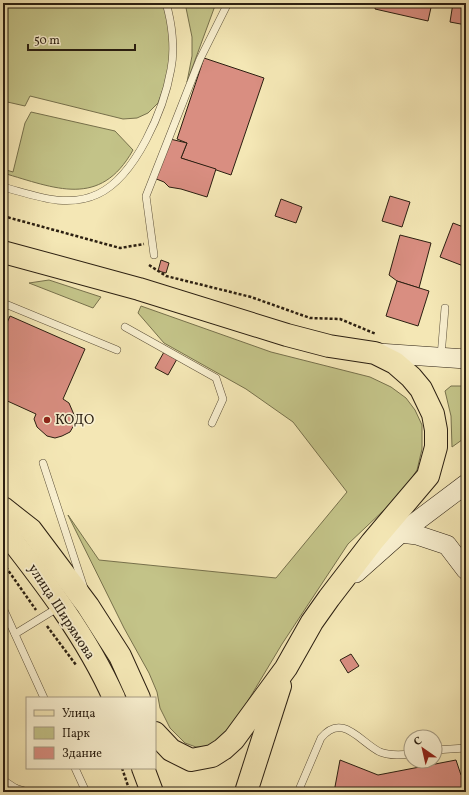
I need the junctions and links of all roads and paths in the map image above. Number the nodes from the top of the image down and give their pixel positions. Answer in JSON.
{"nodes":[{"id":1,"x":166,"y":3,"type":"edge"},
{"id":2,"x":228,"y":3,"type":"edge"},
{"id":3,"x":3,"y":187,"type":"edge"},
{"id":4,"x":3,"y":216,"type":"edge"},
{"id":5,"x":152,"y":243,"type":"junction"},
{"id":6,"x":3,"y":252,"type":"edge"},
{"id":7,"x":154,"y":255,"type":"dead end"},
{"id":8,"x":146,"y":263,"type":"dead end"},
{"id":9,"x":3,"y":303,"type":"edge"},
{"id":10,"x":445,"y":308,"type":"dead end"},
{"id":11,"x":125,"y":327,"type":"dead end"},
{"id":12,"x":377,"y":344,"type":"junction"},
{"id":13,"x":117,"y":350,"type":"dead end"},
{"id":14,"x":441,"y":358,"type":"junction"},
{"id":15,"x":466,"y":358,"type":"edge"},
{"id":16,"x":212,"y":424,"type":"dead end"},
{"id":17,"x":43,"y":463,"type":"dead end"},
{"id":18,"x":466,"y":484,"type":"edge"},
{"id":19,"x":3,"y":508,"type":"edge"},
{"id":20,"x":3,"y":529,"type":"edge"},
{"id":21,"x":400,"y":533,"type":"junction"},
{"id":22,"x":3,"y":563,"type":"edge"},
{"id":23,"x":466,"y":570,"type":"edge"},
{"id":24,"x":329,"y":598,"type":"junction"},
{"id":25,"x":60,"y":606,"type":"junction"},
{"id":26,"x":88,"y":606,"type":"junction"},
{"id":27,"x":3,"y":608,"type":"edge"},
{"id":28,"x":42,"y":618,"type":"junction"},
{"id":29,"x":15,"y":634,"type":"junction"},
{"id":30,"x":286,"y":668,"type":"junction"},
{"id":31,"x":79,"y":670,"type":"dead end"},
{"id":32,"x":44,"y":697,"type":"edge"},
{"id":33,"x":113,"y":697,"type":"edge"},
{"id":34,"x":139,"y":697,"type":"edge"},
{"id":35,"x":156,"y":734,"type":"edge"},
{"id":36,"x":466,"y":748,"type":"edge"},
{"id":37,"x":443,"y":749,"type":"edge"},
{"id":38,"x":403,"y":755,"type":"edge"},
{"id":39,"x":76,"y":769,"type":"edge"},
{"id":40,"x":122,"y":769,"type":"edge"},
{"id":41,"x":143,"y":769,"type":"edge"},
{"id":42,"x":3,"y":780,"type":"edge"},
{"id":43,"x":302,"y":781,"type":"junction"},
{"id":44,"x":15,"y":788,"type":"junction"},
{"id":45,"x":3,"y":789,"type":"edge"},
{"id":46,"x":28,"y":792,"type":"edge"},
{"id":47,"x":86,"y":792,"type":"edge"},
{"id":48,"x":130,"y":792,"type":"edge"},
{"id":49,"x":152,"y":792,"type":"edge"},
{"id":50,"x":246,"y":792,"type":"edge"},
{"id":51,"x":298,"y":792,"type":"edge"},
{"id":52,"x":302,"y":792,"type":"edge"}],
"edges":[{"from":1,"to":3,"type":"lane"},
{"from":2,"to":5,"type":"lane"},
{"from":4,"to":5,"type":"path"},
{"from":5,"to":7,"type":"lane"},
{"from":6,"to":12,"type":"main road"},
{"from":8,"to":12,"type":"path"},
{"from":9,"to":13,"type":"lane"},
{"from":10,"to":14,"type":"lane"},
{"from":11,"to":16,"type":"lane"},
{"from":12,"to":14,"type":"main road"},
{"from":12,"to":24,"type":"main road"},
{"from":14,"to":15,"type":"main road"},
{"from":17,"to":26,"type":"lane"},
{"from":18,"to":21,"type":"main road"},
{"from":19,"to":26,"type":"main road"},
{"from":20,"to":25,"type":"main road","name":"улица Ширямова"},
{"from":21,"to":23,"type":"main road"},
{"from":21,"to":24,"type":"main road"},
{"from":22,"to":28,"type":"path"},
{"from":24,"to":30,"type":"main road"},
{"from":25,"to":28,"type":"lane"},
{"from":25,"to":33,"type":"main road","name":"улица Ширямова"},
{"from":26,"to":34,"type":"main road"},
{"from":27,"to":29,"type":"lane"},
{"from":28,"to":29,"type":"lane"},
{"from":28,"to":31,"type":"path"},
{"from":29,"to":32,"type":"lane"},
{"from":30,"to":35,"type":"main road"},
{"from":30,"to":50,"type":"main road"},
{"from":36,"to":37,"type":"lane"},
{"from":38,"to":43,"type":"lane"},
{"from":39,"to":47,"type":"lane"},
{"from":40,"to":48,"type":"path"},
{"from":41,"to":49,"type":"main road"},
{"from":42,"to":44,"type":"lane"},
{"from":43,"to":51,"type":"lane"},
{"from":43,"to":52,"type":"lane"},
{"from":44,"to":45,"type":"lane"},
{"from":44,"to":46,"type":"lane"}]}
